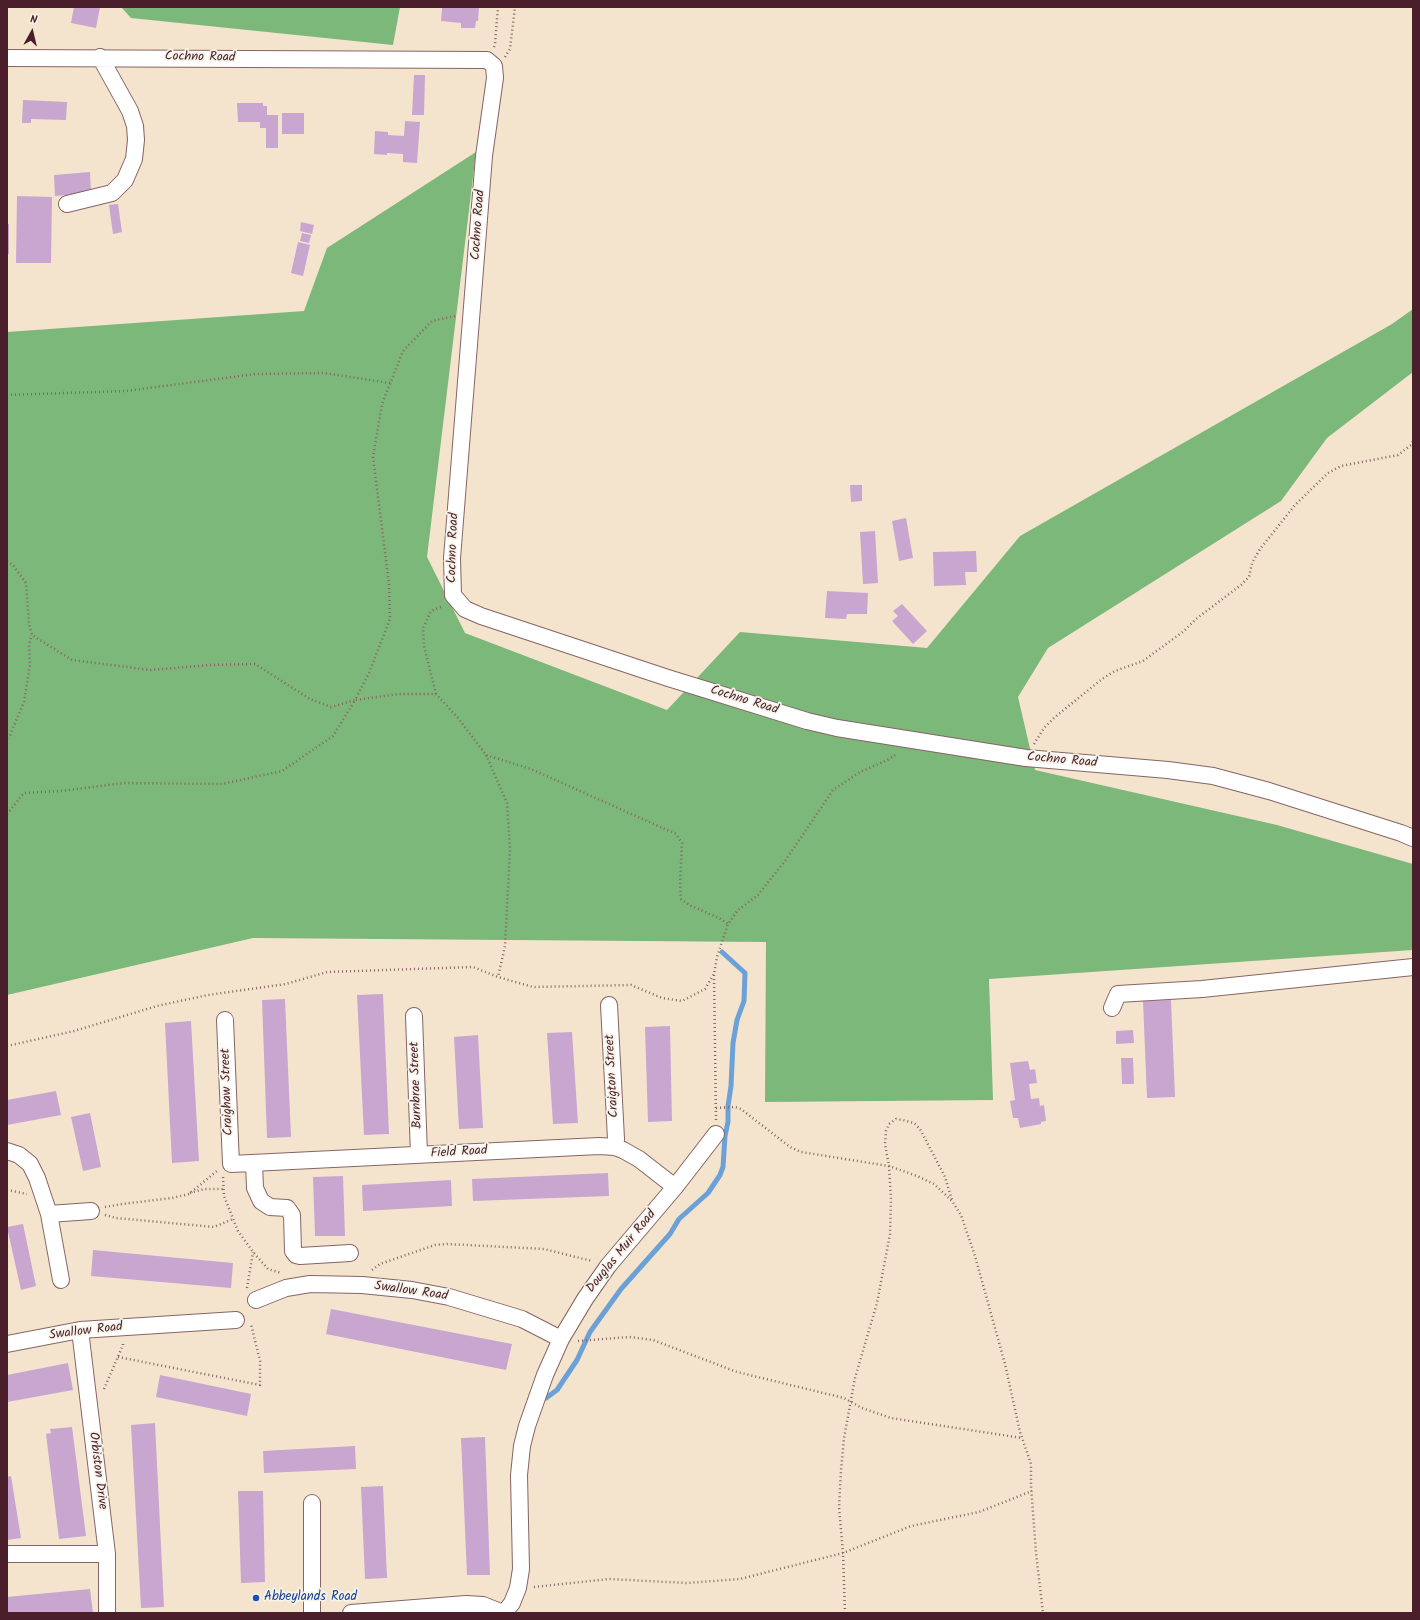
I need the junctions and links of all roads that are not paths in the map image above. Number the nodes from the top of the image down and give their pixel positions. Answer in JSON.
{"nodes":[{"id":1,"x":100,"y":57,"type":"junction"},
{"id":2,"x":7,"y":58,"type":"edge"},
{"id":3,"x":67,"y":204,"type":"dead end"},
{"id":4,"x":1413,"y":838,"type":"edge"},
{"id":5,"x":1413,"y":968,"type":"edge"},
{"id":6,"x":609,"y":1005,"type":"dead end"},
{"id":7,"x":1112,"y":1008,"type":"dead end"},
{"id":8,"x":414,"y":1016,"type":"dead end"},
{"id":9,"x":225,"y":1020,"type":"dead end"},
{"id":10,"x":716,"y":1134,"type":"road end"},
{"id":11,"x":615,"y":1147,"type":"junction"},
{"id":12,"x":7,"y":1151,"type":"edge"},
{"id":13,"x":419,"y":1155,"type":"junction"},
{"id":14,"x":254,"y":1163,"type":"junction"},
{"id":15,"x":227,"y":1165,"type":"joint"},
{"id":16,"x":675,"y":1187,"type":"junction"},
{"id":17,"x":91,"y":1211,"type":"road end"},
{"id":18,"x":49,"y":1214,"type":"junction"},
{"id":19,"x":350,"y":1253,"type":"dead end"},
{"id":20,"x":61,"y":1280,"type":"dead end"},
{"id":21,"x":251,"y":1297,"type":"road end"},
{"id":22,"x":243,"y":1319,"type":"road end"},
{"id":23,"x":80,"y":1330,"type":"junction"},
{"id":24,"x":568,"y":1340,"type":"junction"},
{"id":25,"x":7,"y":1344,"type":"edge"},
{"id":26,"x":312,"y":1503,"type":"dead end"},
{"id":27,"x":7,"y":1554,"type":"edge"},
{"id":28,"x":107,"y":1554,"type":"junction"},
{"id":29,"x":107,"y":1613,"type":"edge"},
{"id":30,"x":312,"y":1613,"type":"edge"},
{"id":31,"x":351,"y":1613,"type":"edge"},
{"id":32,"x":504,"y":1613,"type":"edge"}],
"edges":[{"from":1,"to":2,"type":"street","name":"Cochno Road"},
{"from":1,"to":3,"type":"street"},
{"from":1,"to":4,"type":"street","name":"Cochno Road"},
{"from":5,"to":7,"type":"street"},
{"from":6,"to":11,"type":"street","name":"Craigton Street"},
{"from":8,"to":13,"type":"street","name":"Burnbrae Street"},
{"from":9,"to":15,"type":"street","name":"Craighaw Street"},
{"from":10,"to":16,"type":"street","name":"Douglas Muir Road"},
{"from":11,"to":13,"type":"street","name":"Field Road"},
{"from":11,"to":16,"type":"street","name":"Field Road"},
{"from":12,"to":18,"type":"street"},
{"from":13,"to":14,"type":"street","name":"Field Road"},
{"from":14,"to":15,"type":"street","name":"Field Road"},
{"from":14,"to":19,"type":"street"},
{"from":16,"to":24,"type":"street","name":"Douglas Muir Road"},
{"from":17,"to":18,"type":"street"},
{"from":18,"to":20,"type":"street"},
{"from":21,"to":24,"type":"street","name":"Swallow Road"},
{"from":22,"to":23,"type":"street","name":"Swallow Road"},
{"from":23,"to":25,"type":"street","name":"Swallow Road"},
{"from":23,"to":28,"type":"street","name":"Orbiston Drive"},
{"from":24,"to":32,"type":"street","name":"Douglas Muir Road"},
{"from":26,"to":30,"type":"street"},
{"from":27,"to":28,"type":"street"},
{"from":28,"to":29,"type":"street","name":"Orbiston Drive"},
{"from":31,"to":32,"type":"street"}]}
